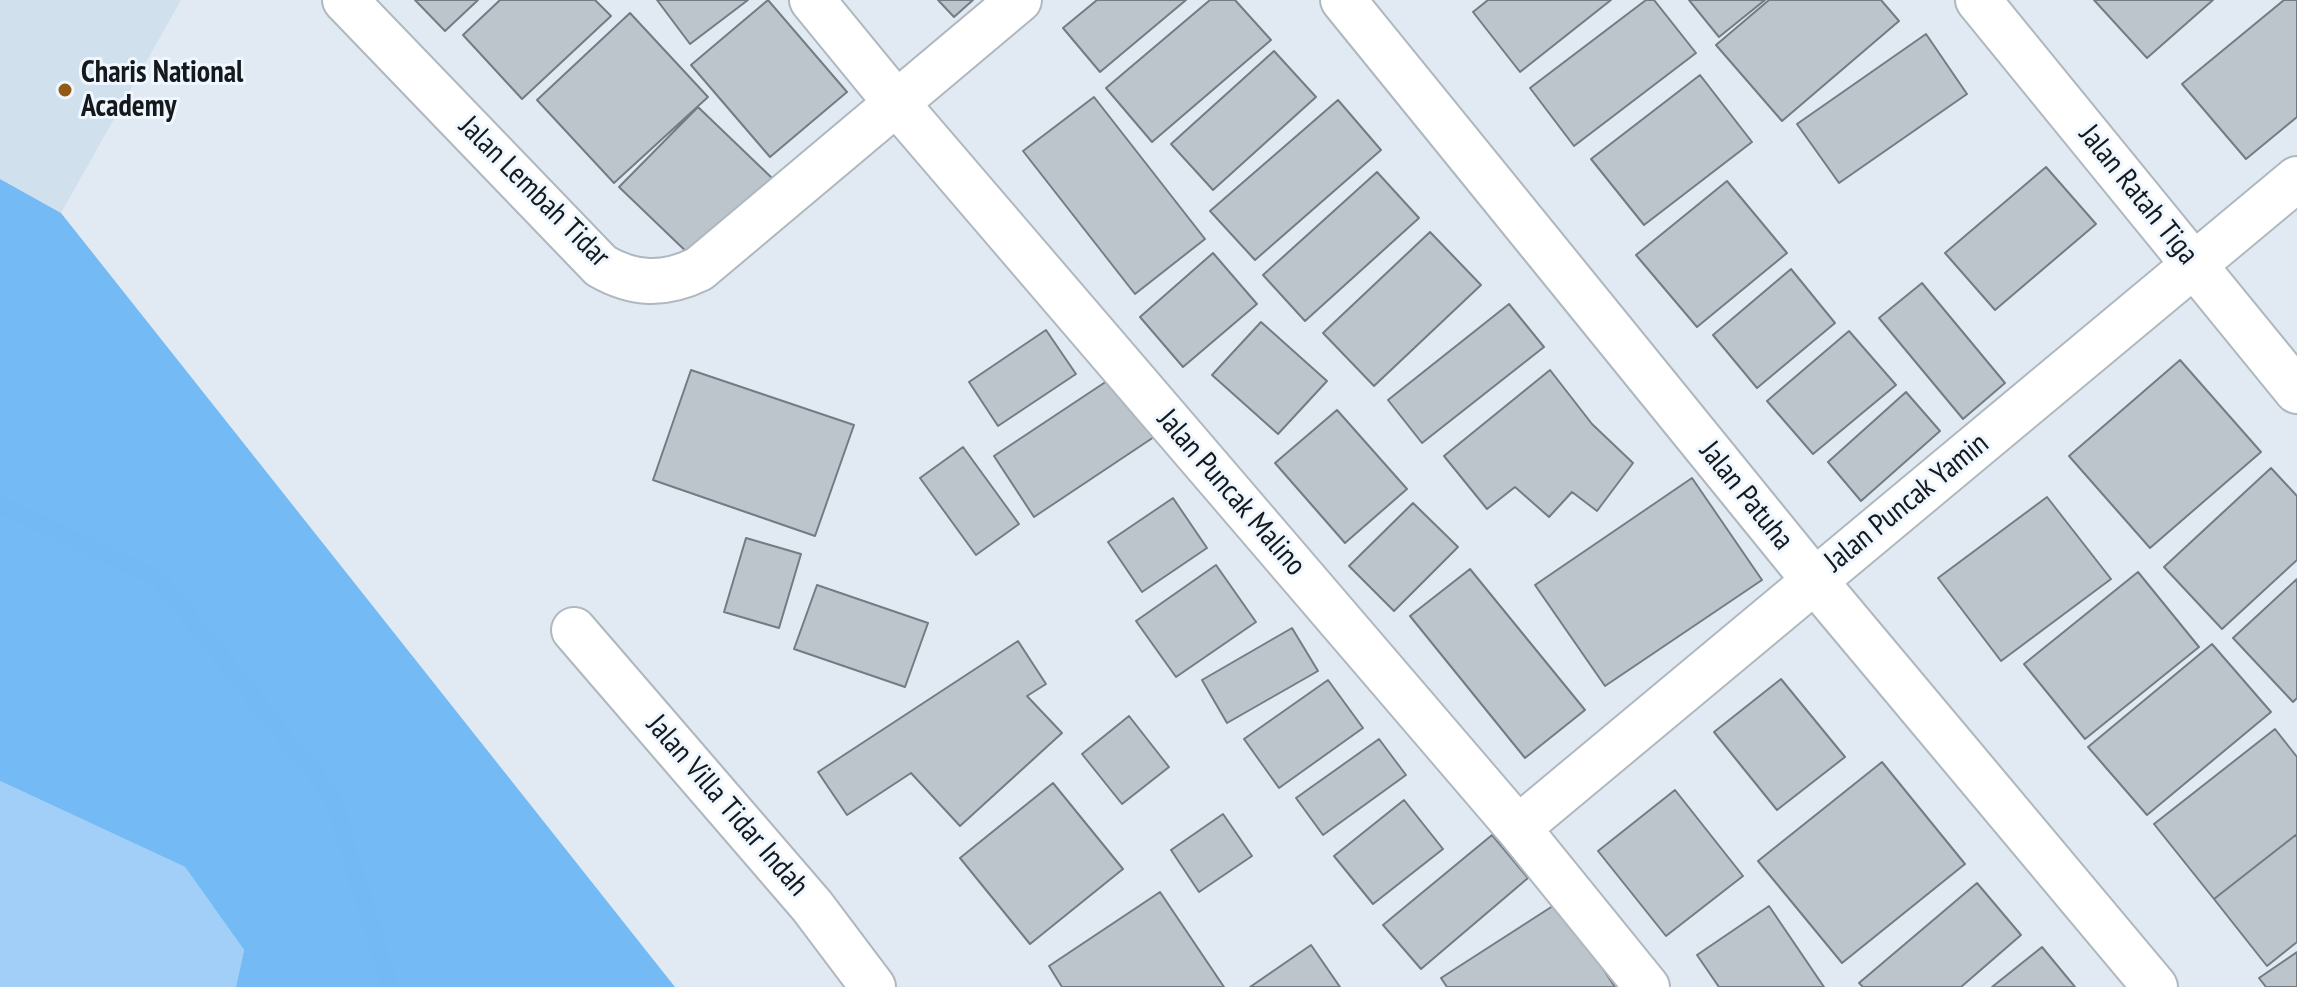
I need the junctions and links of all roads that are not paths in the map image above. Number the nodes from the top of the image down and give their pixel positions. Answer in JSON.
{"nodes":[{"id":1,"x":345,"y":0,"type":"edge"},
{"id":2,"x":812,"y":0,"type":"edge"},
{"id":3,"x":1019,"y":0,"type":"edge"},
{"id":4,"x":1343,"y":0,"type":"edge"},
{"id":5,"x":1978,"y":0,"type":"edge"},
{"id":6,"x":898,"y":105,"type":"junction"},
{"id":7,"x":2297,"y":179,"type":"edge"},
{"id":8,"x":2196,"y":267,"type":"junction"},
{"id":9,"x":2297,"y":391,"type":"edge"},
{"id":10,"x":1814,"y":580,"type":"junction"},
{"id":11,"x":574,"y":630,"type":"dead end"},
{"id":12,"x":1518,"y":828,"type":"junction"},
{"id":13,"x":873,"y":987,"type":"edge"},
{"id":14,"x":1647,"y":987,"type":"edge"},
{"id":15,"x":2155,"y":987,"type":"edge"}],
"edges":[{"from":1,"to":6,"type":"street","name":"Jalan Lembah Tidar"},
{"from":2,"to":6,"type":"street","name":"Jalan Puncak Malino"},
{"from":3,"to":6,"type":"street","name":"Jalan Lembah Tidar"},
{"from":4,"to":10,"type":"street","name":"Jalan Patuha"},
{"from":5,"to":8,"type":"street","name":"Jalan Ratah Tiga"},
{"from":6,"to":12,"type":"street","name":"Jalan Puncak Malino"},
{"from":7,"to":8,"type":"street","name":"Jalan Puncak Yamin"},
{"from":8,"to":9,"type":"street","name":"Jalan Ratah Tiga"},
{"from":8,"to":10,"type":"street","name":"Jalan Puncak Yamin"},
{"from":10,"to":12,"type":"street","name":"Jalan Puncak Yamin"},
{"from":10,"to":15,"type":"street","name":"Jalan Patuha"},
{"from":11,"to":13,"type":"street","name":"Jalan Villa Tidar Indah"},
{"from":12,"to":14,"type":"street","name":"Jalan Puncak Malino"}]}
